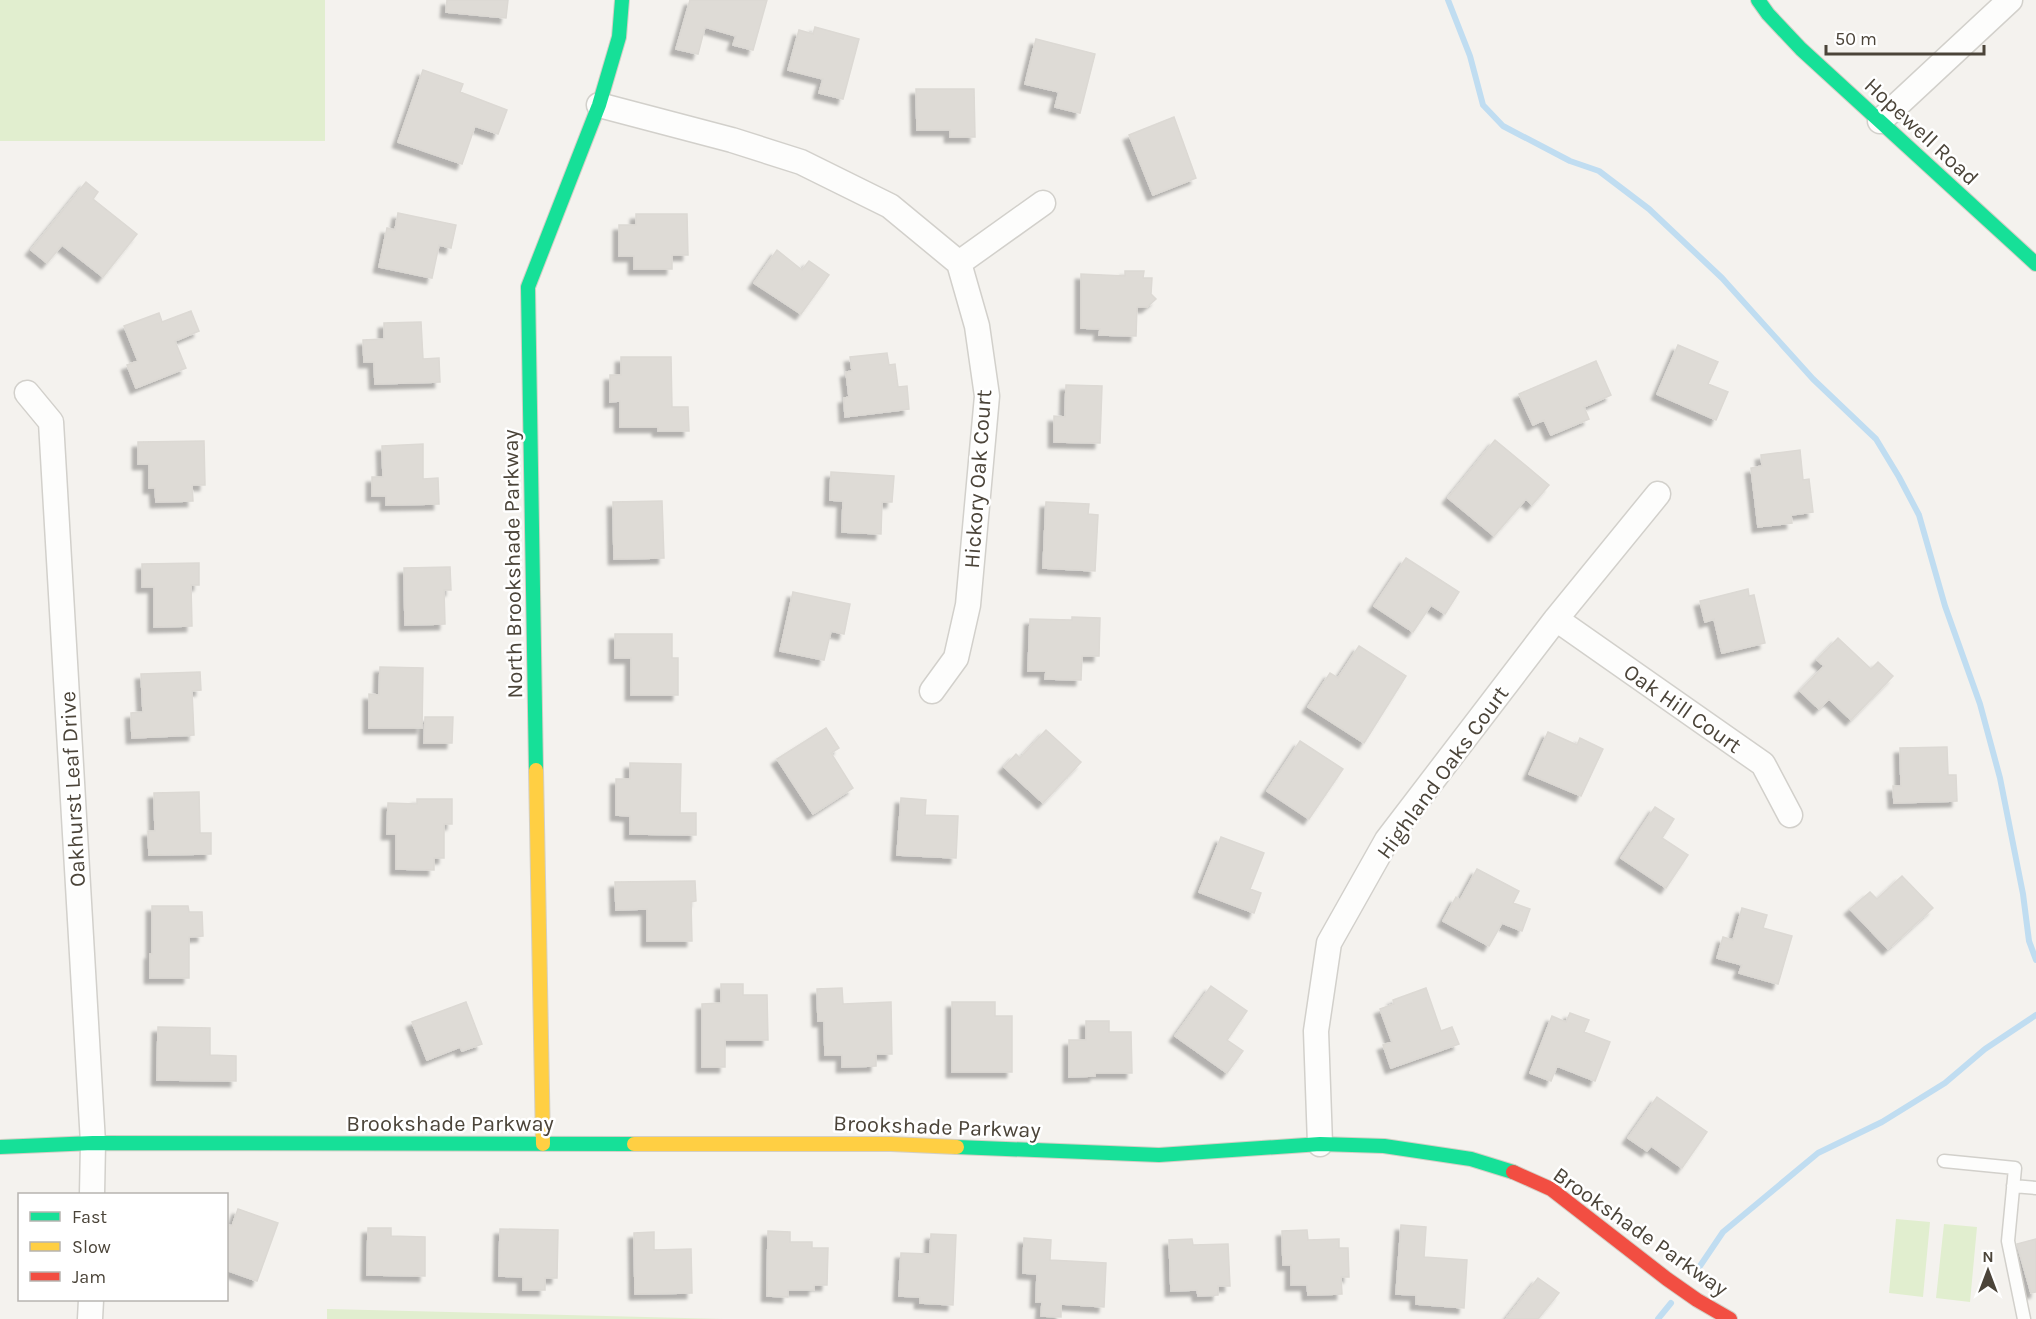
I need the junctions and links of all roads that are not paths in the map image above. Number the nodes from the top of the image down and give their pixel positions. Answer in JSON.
{"nodes":[{"id":1,"x":622,"y":0,"type":"edge"},
{"id":2,"x":1758,"y":0,"type":"edge"},
{"id":3,"x":2010,"y":0,"type":"edge"},
{"id":4,"x":599,"y":105,"type":"junction"},
{"id":5,"x":1880,"y":121,"type":"junction"},
{"id":6,"x":1043,"y":203,"type":"dead end"},
{"id":7,"x":959,"y":263,"type":"junction"},
{"id":8,"x":2036,"y":264,"type":"edge"},
{"id":9,"x":27,"y":393,"type":"dead end"},
{"id":10,"x":1658,"y":494,"type":"dead end"},
{"id":11,"x":1556,"y":619,"type":"junction"},
{"id":12,"x":932,"y":691,"type":"dead end"},
{"id":13,"x":1790,"y":815,"type":"dead end"},
{"id":14,"x":93,"y":1143,"type":"junction"},
{"id":15,"x":543,"y":1144,"type":"junction"},
{"id":16,"x":1320,"y":1144,"type":"junction"},
{"id":17,"x":0,"y":1147,"type":"edge"},
{"id":18,"x":1944,"y":1161,"type":"dead end"},
{"id":19,"x":2013,"y":1186,"type":"junction"},
{"id":20,"x":2036,"y":1188,"type":"edge"},
{"id":21,"x":92,"y":1193,"type":"edge"},
{"id":22,"x":91,"y":1301,"type":"edge"},
{"id":23,"x":90,"y":1319,"type":"edge"},
{"id":24,"x":1730,"y":1319,"type":"edge"},
{"id":25,"x":2024,"y":1319,"type":"edge"}],
"edges":[{"from":1,"to":4,"type":"street","name":"North Brookshade Parkway"},
{"from":2,"to":5,"type":"street","name":"Hopewell Road"},
{"from":3,"to":5,"type":"street"},
{"from":4,"to":7,"type":"street"},
{"from":4,"to":15,"type":"street","name":"North Brookshade Parkway"},
{"from":5,"to":8,"type":"street","name":"Hopewell Road"},
{"from":6,"to":7,"type":"street"},
{"from":7,"to":12,"type":"street","name":"Hickory Oak Court"},
{"from":9,"to":14,"type":"street","name":"Oakhurst Leaf Drive"},
{"from":10,"to":11,"type":"street","name":"Highland Oaks Court"},
{"from":11,"to":13,"type":"street","name":"Oak Hill Court"},
{"from":11,"to":16,"type":"street","name":"Highland Oaks Court"},
{"from":14,"to":15,"type":"street","name":"Brookshade Parkway"},
{"from":14,"to":17,"type":"street","name":"Brookshade Parkway"},
{"from":14,"to":21,"type":"street","name":"Oakhurst Leaf Drive"},
{"from":15,"to":16,"type":"street","name":"Brookshade Parkway"},
{"from":16,"to":24,"type":"street","name":"Brookshade Parkway"},
{"from":18,"to":19,"type":"lane"},
{"from":19,"to":20,"type":"lane"},
{"from":19,"to":25,"type":"lane"},
{"from":22,"to":23,"type":"street"}]}
